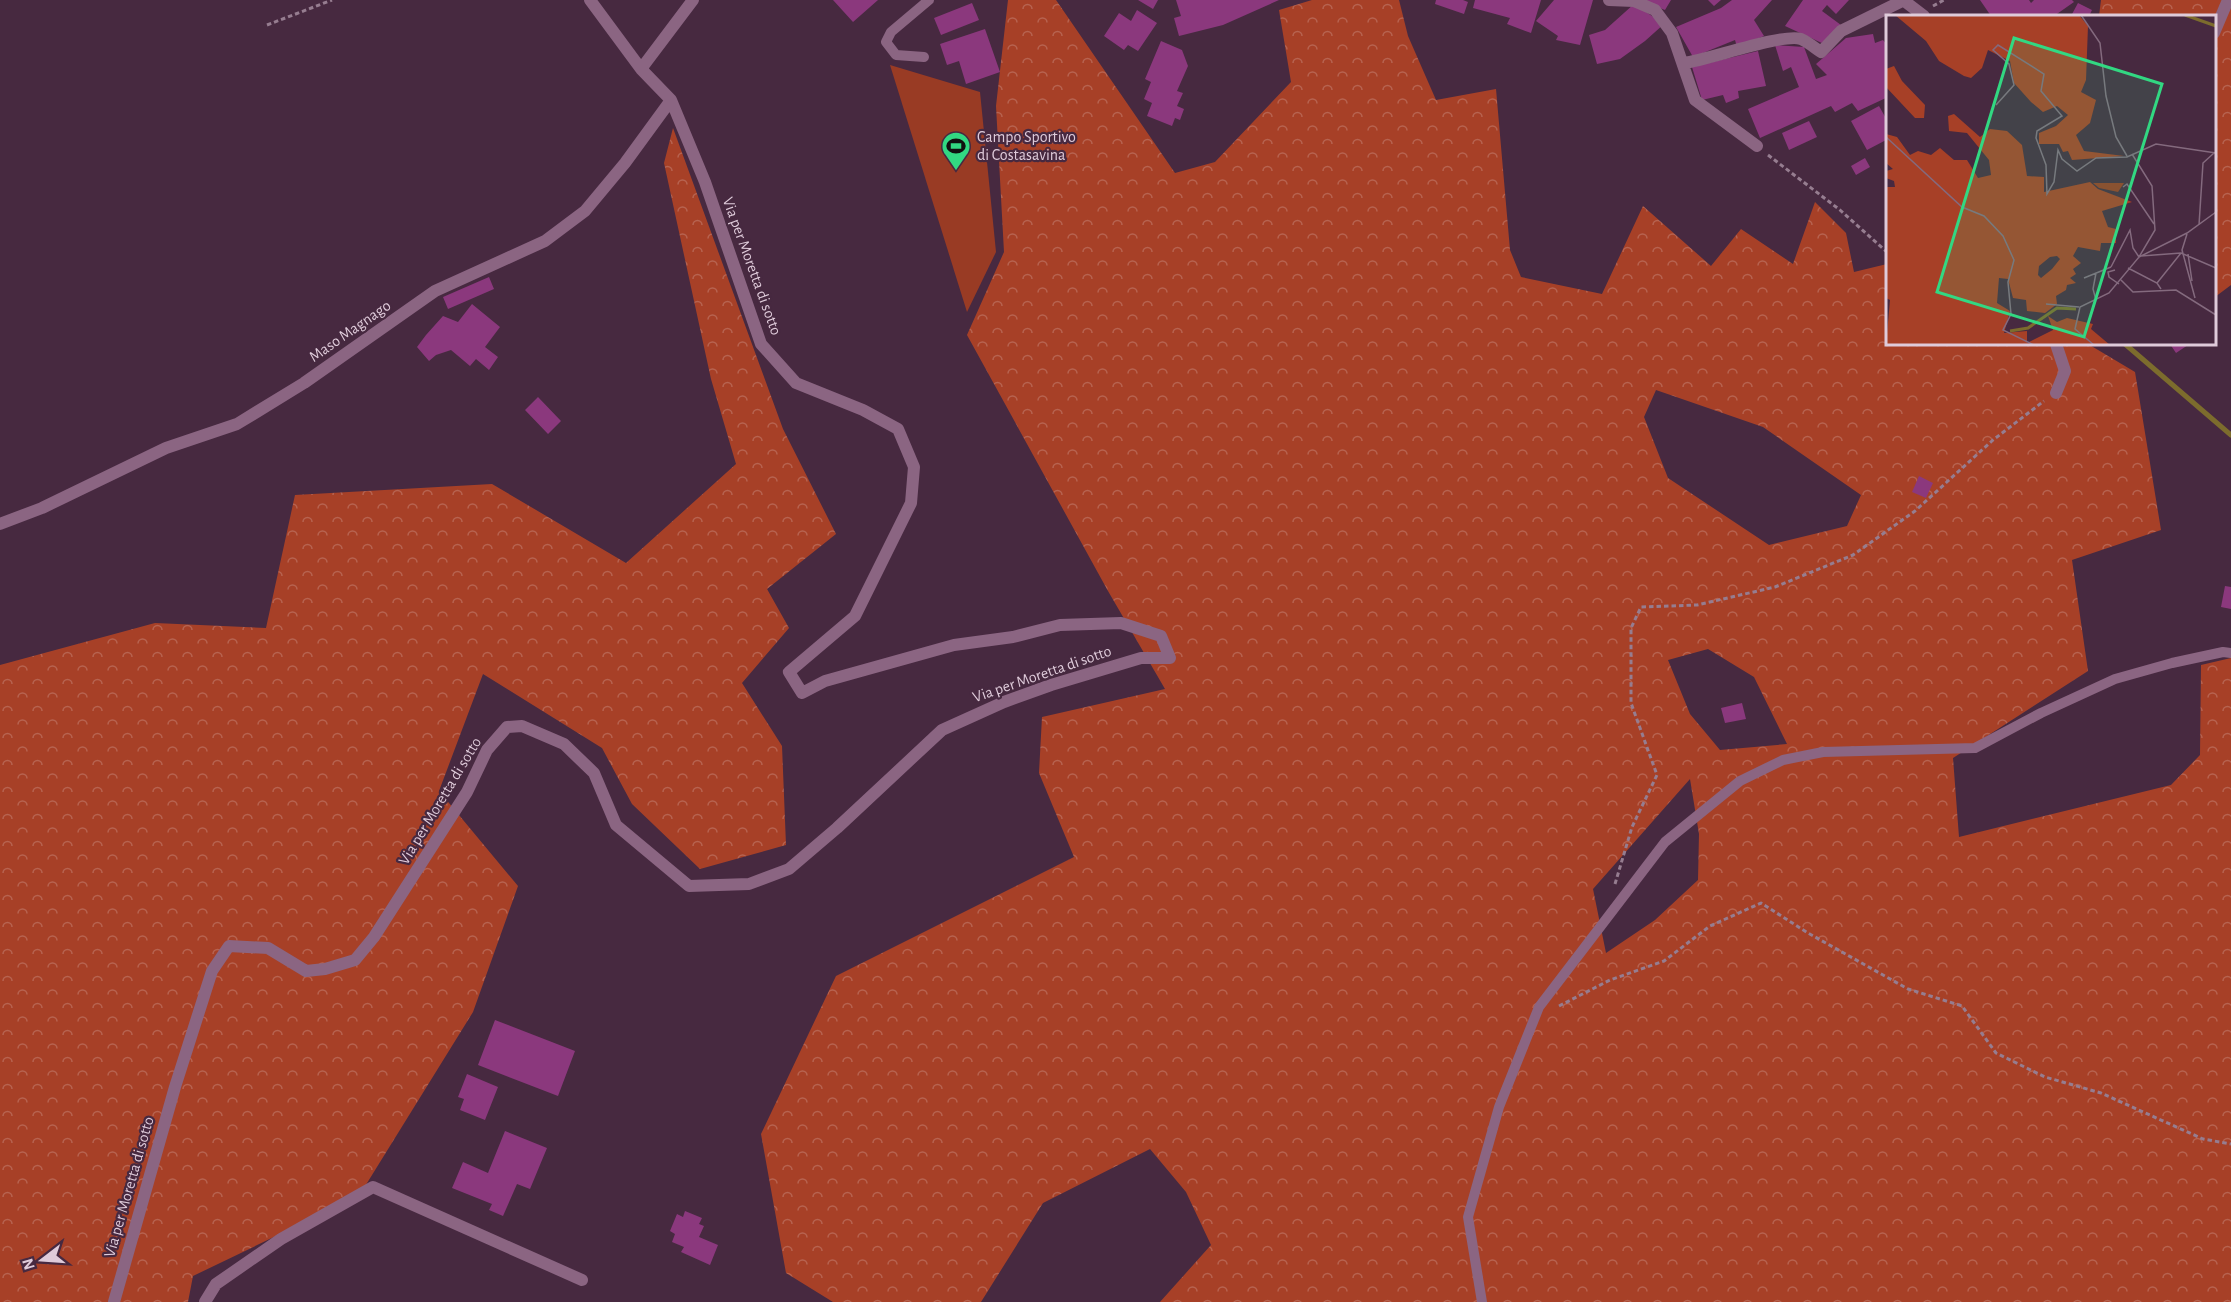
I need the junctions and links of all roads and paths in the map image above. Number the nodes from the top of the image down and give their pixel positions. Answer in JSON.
{"nodes":[{"id":1,"x":332,"y":0,"type":"edge"},
{"id":2,"x":590,"y":0,"type":"edge"},
{"id":3,"x":693,"y":0,"type":"edge"},
{"id":4,"x":929,"y":0,"type":"edge"},
{"id":5,"x":1609,"y":0,"type":"edge"},
{"id":6,"x":1903,"y":0,"type":"edge"},
{"id":7,"x":2228,"y":0,"type":"edge"},
{"id":8,"x":1923,"y":15,"type":"edge"},
{"id":9,"x":267,"y":25,"type":"dead end"},
{"id":10,"x":2216,"y":28,"type":"edge"},
{"id":11,"x":924,"y":57,"type":"dead end"},
{"id":12,"x":1684,"y":63,"type":"junction"},
{"id":13,"x":641,"y":69,"type":"junction"},
{"id":14,"x":671,"y":100,"type":"junction"},
{"id":15,"x":1757,"y":146,"type":"joint"},
{"id":16,"x":1886,"y":252,"type":"edge"},
{"id":17,"x":2056,"y":345,"type":"edge"},
{"id":18,"x":2056,"y":393,"type":"joint"},
{"id":19,"x":0,"y":524,"type":"edge"},
{"id":20,"x":2231,"y":653,"type":"edge"},
{"id":21,"x":1610,"y":912,"type":"junction"},
{"id":22,"x":1534,"y":1019,"type":"junction"},
{"id":23,"x":2231,"y":1144,"type":"edge"},
{"id":24,"x":582,"y":1280,"type":"dead end"},
{"id":25,"x":114,"y":1302,"type":"edge"},
{"id":26,"x":205,"y":1302,"type":"edge"},
{"id":27,"x":1482,"y":1302,"type":"edge"}],
"edges":[{"from":1,"to":9,"type":"path"},
{"from":2,"to":13,"type":"street","name":"Via per Moretta di sotto"},
{"from":3,"to":13,"type":"street"},
{"from":4,"to":11,"type":"lane"},
{"from":5,"to":12,"type":"street"},
{"from":6,"to":8,"type":"street"},
{"from":6,"to":12,"type":"street"},
{"from":7,"to":10,"type":"street"},
{"from":12,"to":15,"type":"street"},
{"from":13,"to":14,"type":"street","name":"Via per Moretta di sotto"},
{"from":14,"to":19,"type":"street","name":"Maso Magnago"},
{"from":14,"to":25,"type":"street","name":"Via per Moretta di sotto"},
{"from":15,"to":16,"type":"path"},
{"from":17,"to":18,"type":"street"},
{"from":18,"to":21,"type":"path"},
{"from":20,"to":21,"type":"lane"},
{"from":21,"to":22,"type":"lane"},
{"from":22,"to":23,"type":"path"},
{"from":22,"to":27,"type":"lane"},
{"from":24,"to":26,"type":"street"}]}
